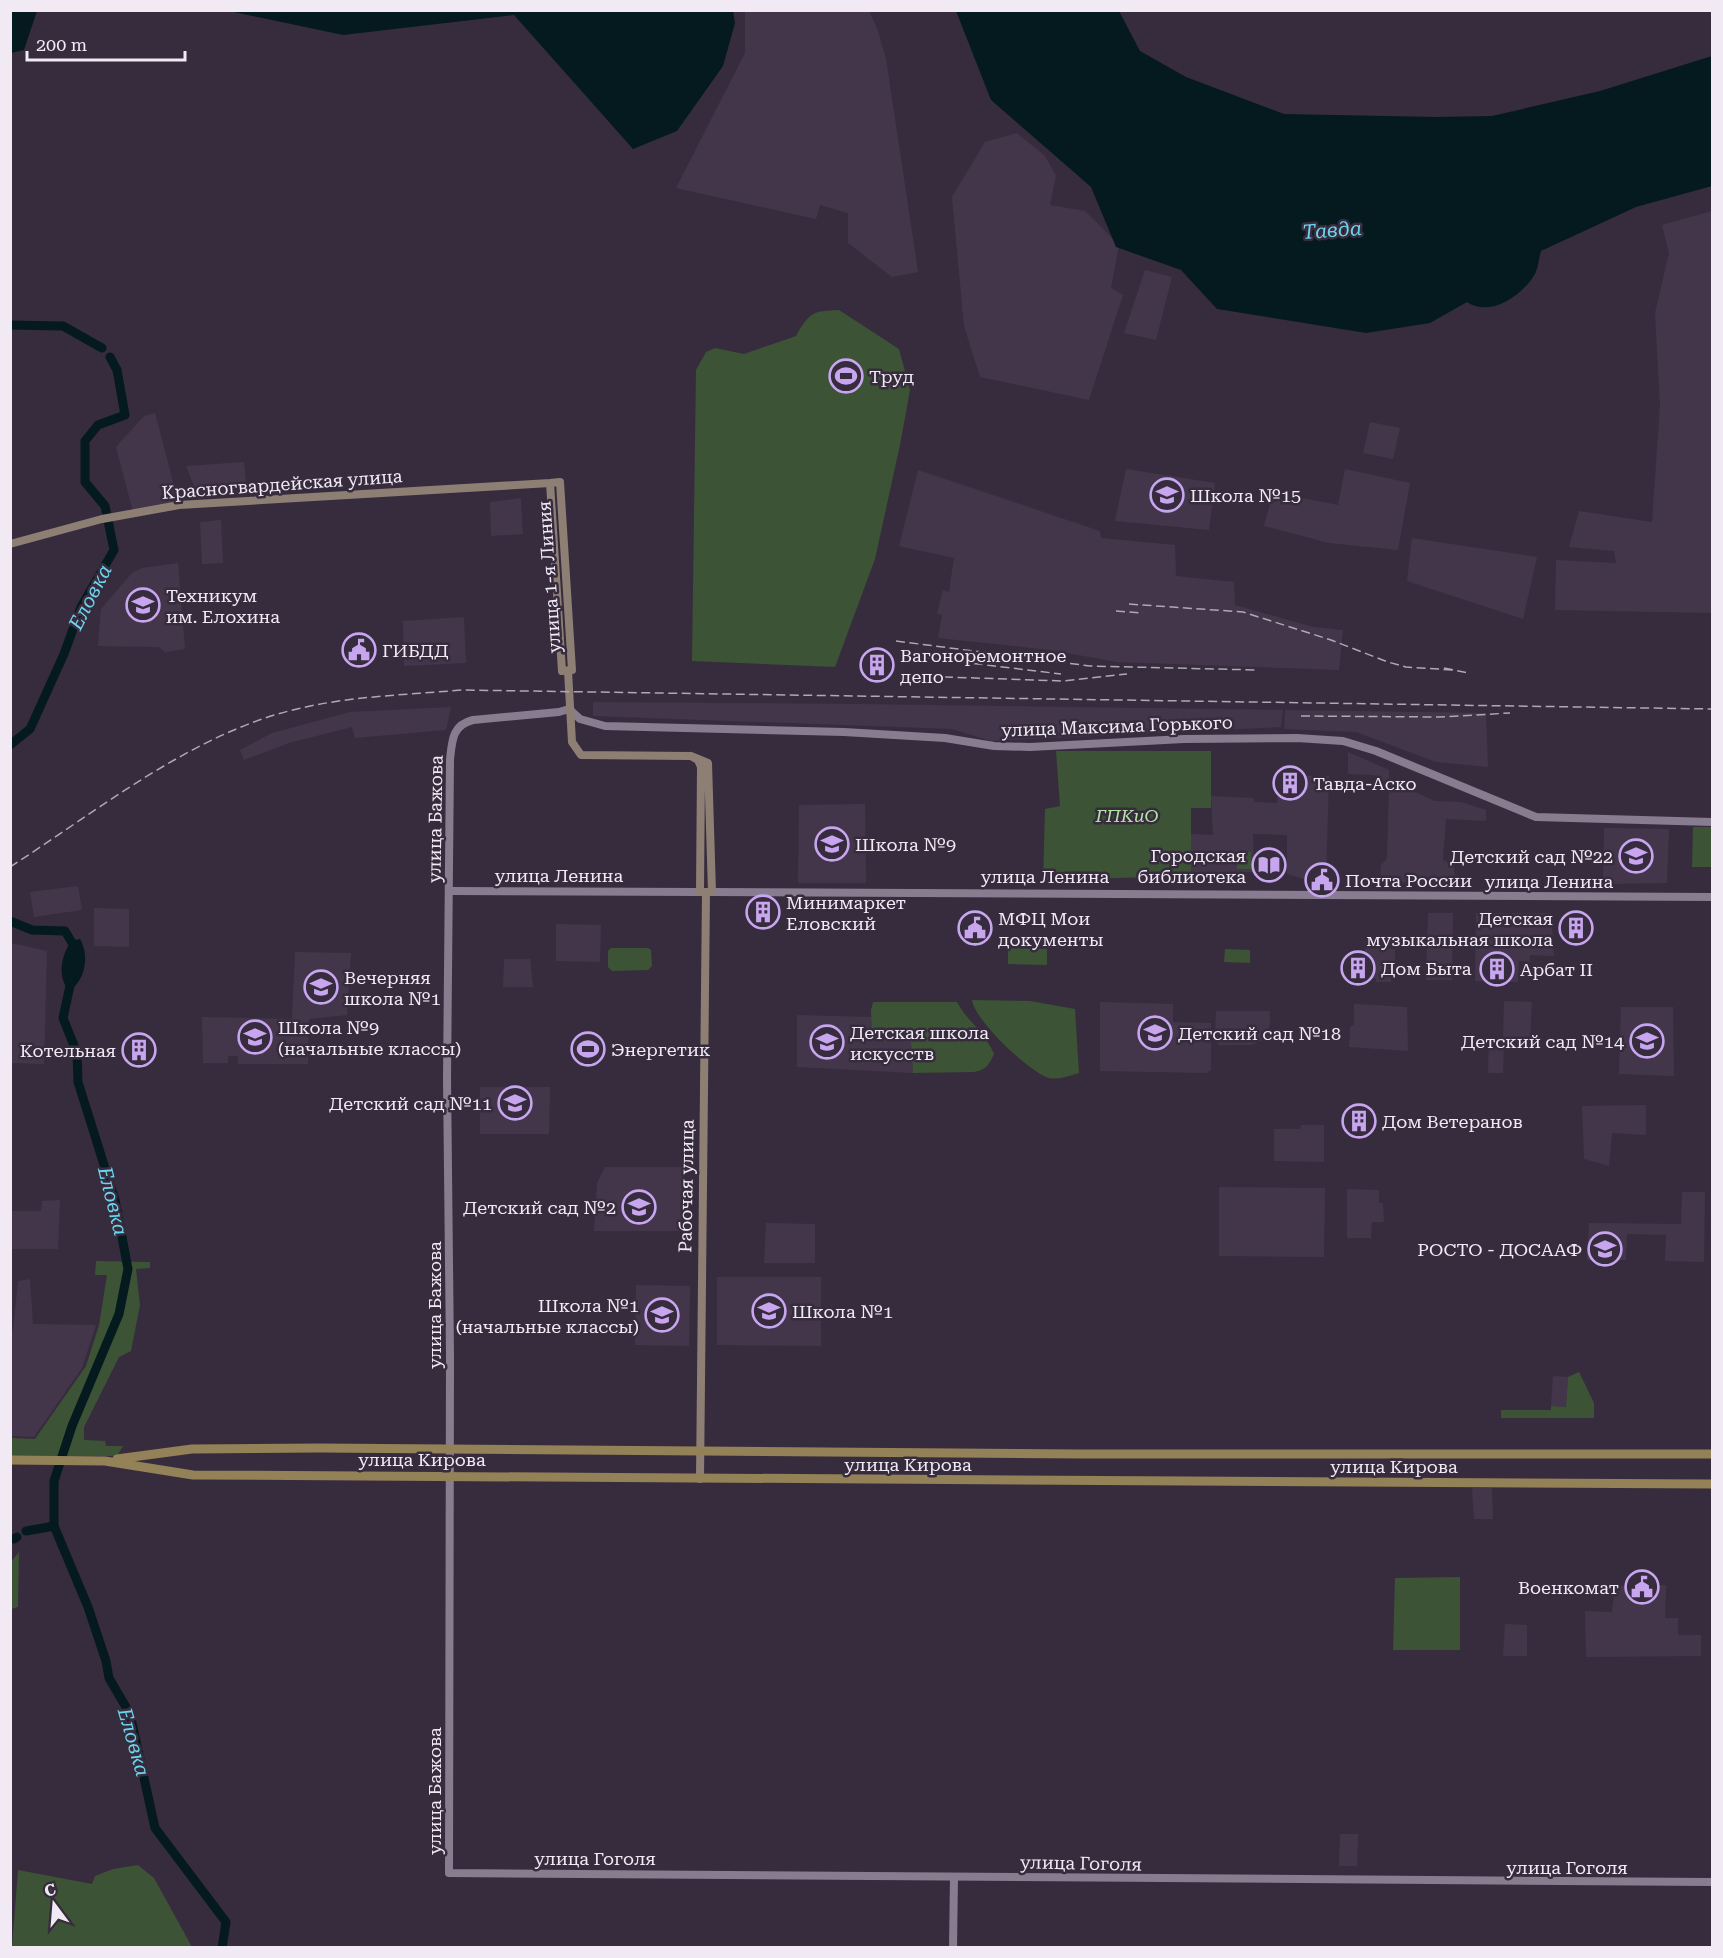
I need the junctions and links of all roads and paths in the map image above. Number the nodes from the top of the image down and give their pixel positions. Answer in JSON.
{"nodes":[{"id":1,"x":560,"y":482,"type":"joint"},
{"id":2,"x":550,"y":483,"type":"junction"},
{"id":3,"x":10,"y":544,"type":"edge"},
{"id":4,"x":567,"y":671,"type":"junction"},
{"id":5,"x":570,"y":709,"type":"junction"},
{"id":6,"x":691,"y":756,"type":"junction"},
{"id":7,"x":1713,"y":822,"type":"edge"},
{"id":8,"x":450,"y":891,"type":"junction"},
{"id":9,"x":706,"y":892,"type":"junction"},
{"id":10,"x":1713,"y":897,"type":"edge"},
{"id":11,"x":450,"y":1449,"type":"junction"},
{"id":12,"x":700,"y":1450,"type":"junction"},
{"id":13,"x":1713,"y":1454,"type":"edge"},
{"id":14,"x":10,"y":1460,"type":"edge"},
{"id":15,"x":105,"y":1461,"type":"junction"},
{"id":16,"x":450,"y":1476,"type":"junction"},
{"id":17,"x":700,"y":1479,"type":"junction"},
{"id":18,"x":1713,"y":1484,"type":"edge"},
{"id":19,"x":448,"y":1873,"type":"joint"},
{"id":20,"x":954,"y":1877,"type":"junction"},
{"id":21,"x":1713,"y":1882,"type":"edge"},
{"id":22,"x":953,"y":1947,"type":"edge"}],
"edges":[{"from":1,"to":2,"type":"main road","name":"Красногвардейская улица"},
{"from":1,"to":4,"type":"main road","name":"улица 1-я Линия"},
{"from":2,"to":3,"type":"main road","name":"Красногвардейская улица"},
{"from":2,"to":4,"type":"main road","name":"улица 1-я Линия"},
{"from":4,"to":5,"type":"main road","name":"улица 1-я Линия"},
{"from":5,"to":6,"type":"main road","name":"улица 1-я Линия"},
{"from":5,"to":7,"type":"street","name":"улица Максима Горького"},
{"from":5,"to":8,"type":"street","name":"улица Бажова"},
{"from":6,"to":9,"type":"main road","name":"Рабочая улица"},
{"from":6,"to":9,"type":"main road","name":"Рабочая улица"},
{"from":8,"to":9,"type":"street","name":"улица Ленина"},
{"from":8,"to":11,"type":"street","name":"улица Бажова"},
{"from":9,"to":10,"type":"street","name":"улица Ленина"},
{"from":9,"to":12,"type":"main road","name":"Рабочая улица"},
{"from":11,"to":12,"type":"main road","name":"улица Кирова"},
{"from":11,"to":15,"type":"main road","name":"улица Кирова"},
{"from":11,"to":16,"type":"street","name":"улица Бажова"},
{"from":12,"to":13,"type":"main road","name":"улица Кирова"},
{"from":12,"to":17,"type":"main road","name":"Рабочая улица"},
{"from":14,"to":15,"type":"main road","name":"улица Кирова"},
{"from":15,"to":16,"type":"main road","name":"улица Кирова"},
{"from":16,"to":17,"type":"main road","name":"улица Кирова"},
{"from":16,"to":19,"type":"street","name":"улица Бажова"},
{"from":17,"to":18,"type":"main road","name":"улица Кирова"},
{"from":19,"to":20,"type":"street","name":"улица Гоголя"},
{"from":20,"to":21,"type":"street","name":"улица Гоголя"},
{"from":20,"to":22,"type":"street"}]}
